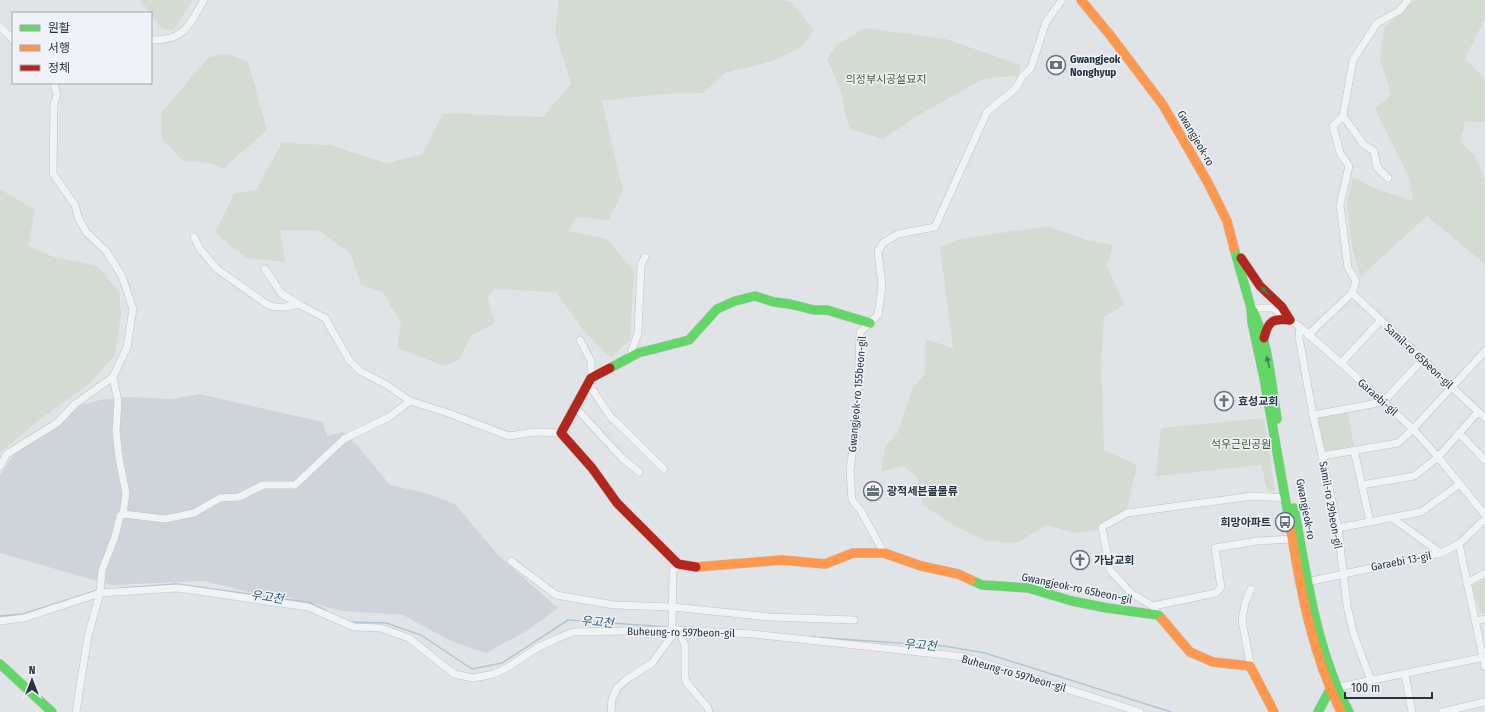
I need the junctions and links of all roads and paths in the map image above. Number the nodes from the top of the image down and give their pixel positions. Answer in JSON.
{"nodes":[{"id":1,"x":204,"y":0,"type":"edge"},
{"id":2,"x":1062,"y":0,"type":"edge"},
{"id":3,"x":1081,"y":0,"type":"edge"},
{"id":4,"x":1408,"y":0,"type":"edge"},
{"id":5,"x":0,"y":26,"type":"edge"},
{"id":6,"x":12,"y":39,"type":"edge"},
{"id":7,"x":152,"y":40,"type":"edge"},
{"id":8,"x":54,"y":84,"type":"edge"},
{"id":9,"x":1343,"y":116,"type":"junction"},
{"id":10,"x":1388,"y":178,"type":"dead end"},
{"id":11,"x":194,"y":237,"type":"dead end"},
{"id":12,"x":1235,"y":249,"type":"junction"},
{"id":13,"x":645,"y":257,"type":"dead end"},
{"id":14,"x":265,"y":269,"type":"dead end"},
{"id":15,"x":1352,"y":293,"type":"junction"},
{"id":16,"x":298,"y":304,"type":"junction"},
{"id":17,"x":1251,"y":308,"type":"junction"},
{"id":18,"x":1290,"y":320,"type":"junction"},
{"id":19,"x":1381,"y":320,"type":"junction"},
{"id":20,"x":870,"y":323,"type":"junction"},
{"id":21,"x":1300,"y":327,"type":"junction"},
{"id":22,"x":1308,"y":335,"type":"junction"},
{"id":23,"x":580,"y":340,"type":"dead end"},
{"id":24,"x":1263,"y":342,"type":"junction"},
{"id":25,"x":1485,"y":351,"type":"edge"},
{"id":26,"x":628,"y":358,"type":"junction"},
{"id":27,"x":1423,"y":360,"type":"junction"},
{"id":28,"x":1341,"y":363,"type":"junction"},
{"id":29,"x":113,"y":377,"type":"junction"},
{"id":30,"x":589,"y":381,"type":"junction"},
{"id":31,"x":1452,"y":387,"type":"junction"},
{"id":32,"x":410,"y":401,"type":"junction"},
{"id":33,"x":1383,"y":402,"type":"junction"},
{"id":34,"x":575,"y":407,"type":"junction"},
{"id":35,"x":1478,"y":412,"type":"junction"},
{"id":36,"x":1313,"y":415,"type":"junction"},
{"id":37,"x":1485,"y":418,"type":"edge"},
{"id":38,"x":1413,"y":429,"type":"junction"},
{"id":39,"x":1459,"y":432,"type":"junction"},
{"id":40,"x":561,"y":433,"type":"junction"},
{"id":41,"x":1354,"y":450,"type":"junction"},
{"id":42,"x":1322,"y":456,"type":"junction"},
{"id":43,"x":1438,"y":457,"type":"junction"},
{"id":44,"x":1485,"y":460,"type":"edge"},
{"id":45,"x":0,"y":466,"type":"edge"},
{"id":46,"x":664,"y":469,"type":"dead end"},
{"id":47,"x":639,"y":472,"type":"dead end"},
{"id":48,"x":1460,"y":484,"type":"junction"},
{"id":49,"x":1362,"y":485,"type":"junction"},
{"id":50,"x":1286,"y":498,"type":"junction"},
{"id":51,"x":123,"y":514,"type":"junction"},
{"id":52,"x":1485,"y":515,"type":"edge"},
{"id":53,"x":1392,"y":518,"type":"junction"},
{"id":54,"x":1485,"y":519,"type":"edge"},
{"id":55,"x":1370,"y":522,"type":"junction"},
{"id":56,"x":1338,"y":528,"type":"junction"},
{"id":57,"x":1292,"y":539,"type":"junction"},
{"id":58,"x":1459,"y":544,"type":"junction"},
{"id":59,"x":884,"y":553,"type":"junction"},
{"id":60,"x":1441,"y":553,"type":"junction"},
{"id":61,"x":510,"y":560,"type":"dead end"},
{"id":62,"x":678,"y":564,"type":"junction"},
{"id":63,"x":1485,"y":573,"type":"edge"},
{"id":64,"x":1342,"y":574,"type":"junction"},
{"id":65,"x":1307,"y":582,"type":"junction"},
{"id":66,"x":1467,"y":583,"type":"junction"},
{"id":67,"x":1250,"y":589,"type":"dead end"},
{"id":68,"x":100,"y":593,"type":"junction"},
{"id":69,"x":1153,"y":606,"type":"junction"},
{"id":70,"x":672,"y":608,"type":"junction"},
{"id":71,"x":1158,"y":615,"type":"junction"},
{"id":72,"x":1485,"y":619,"type":"edge"},
{"id":73,"x":854,"y":620,"type":"dead end"},
{"id":74,"x":0,"y":621,"type":"edge"},
{"id":75,"x":1475,"y":621,"type":"junction"},
{"id":76,"x":673,"y":630,"type":"junction"},
{"id":77,"x":1484,"y":657,"type":"edge"},
{"id":78,"x":0,"y":664,"type":"edge"},
{"id":79,"x":1485,"y":667,"type":"edge"},
{"id":80,"x":1251,"y":668,"type":"junction"},
{"id":81,"x":1405,"y":674,"type":"junction"},
{"id":82,"x":1371,"y":680,"type":"junction"},
{"id":83,"x":1334,"y":688,"type":"junction"},
{"id":84,"x":1485,"y":702,"type":"edge"},
{"id":85,"x":52,"y":712,"type":"edge"},
{"id":86,"x":76,"y":712,"type":"edge"},
{"id":87,"x":611,"y":712,"type":"edge"},
{"id":88,"x":709,"y":712,"type":"edge"},
{"id":89,"x":1140,"y":712,"type":"edge"},
{"id":90,"x":1274,"y":712,"type":"edge"},
{"id":91,"x":1318,"y":712,"type":"edge"},
{"id":92,"x":1341,"y":712,"type":"edge"},
{"id":93,"x":1349,"y":712,"type":"edge"},
{"id":94,"x":1412,"y":712,"type":"edge"},
{"id":95,"x":1442,"y":712,"type":"edge"}],
"edges":[{"from":1,"to":7,"type":"street"},
{"from":2,"to":20,"type":"street","name":"Gwangjeok-ro 155beon-gil"},
{"from":3,"to":12,"type":"main road","name":"Gwangjeok-ro"},
{"from":4,"to":9,"type":"street"},
{"from":5,"to":6,"type":"street"},
{"from":8,"to":29,"type":"street"},
{"from":9,"to":10,"type":"street"},
{"from":9,"to":15,"type":"street"},
{"from":11,"to":16,"type":"street"},
{"from":12,"to":17,"type":"main road","name":"Gwangjeok-ro"},
{"from":18,"to":12,"type":"main road","one_way":true},
{"from":13,"to":26,"type":"street"},
{"from":14,"to":16,"type":"street"},
{"from":15,"to":19,"type":"street","name":"Samil-ro 65beon-gil"},
{"from":15,"to":22,"type":"street"},
{"from":16,"to":32,"type":"street"},
{"from":17,"to":18,"type":"street","name":"Garaebi-gil"},
{"from":17,"to":24,"type":"main road","name":"Gwangjeok-ro"},
{"from":17,"to":50,"type":"main road","name":"Gwangjeok-ro"},
{"from":18,"to":21,"type":"street","name":"Garaebi-gil"},
{"from":18,"to":24,"type":"main road"},
{"from":19,"to":27,"type":"street","name":"Samil-ro 65beon-gil"},
{"from":19,"to":28,"type":"street"},
{"from":20,"to":26,"type":"main road"},
{"from":20,"to":59,"type":"street","name":"Gwangjeok-ro 155beon-gil"},
{"from":21,"to":22,"type":"street","name":"Garaebi-gil"},
{"from":21,"to":36,"type":"street","name":"Samil-ro 29beon-gil"},
{"from":22,"to":28,"type":"street","name":"Garaebi-gil"},
{"from":23,"to":30,"type":"street"},
{"from":65,"to":24,"type":"main road","name":"Gwangjeok-ro","one_way":true},
{"from":25,"to":31,"type":"street"},
{"from":26,"to":30,"type":"main road"},
{"from":27,"to":31,"type":"street","name":"Samil-ro 65beon-gil"},
{"from":27,"to":33,"type":"street"},
{"from":28,"to":33,"type":"street","name":"Garaebi-gil"},
{"from":29,"to":45,"type":"street"},
{"from":29,"to":51,"type":"street"},
{"from":30,"to":34,"type":"main road"},
{"from":30,"to":46,"type":"street"},
{"from":31,"to":35,"type":"street","name":"Samil-ro 65beon-gil"},
{"from":31,"to":38,"type":"street"},
{"from":32,"to":40,"type":"street"},
{"from":32,"to":51,"type":"street"},
{"from":33,"to":36,"type":"street"},
{"from":33,"to":38,"type":"street","name":"Garaebi-gil"},
{"from":34,"to":40,"type":"main road"},
{"from":34,"to":47,"type":"street"},
{"from":35,"to":37,"type":"street","name":"Samil-ro 65beon-gil"},
{"from":35,"to":39,"type":"street"},
{"from":36,"to":42,"type":"street","name":"Samil-ro 29beon-gil"},
{"from":38,"to":41,"type":"street"},
{"from":38,"to":43,"type":"street","name":"Garaebi-gil"},
{"from":39,"to":43,"type":"street"},
{"from":39,"to":44,"type":"street"},
{"from":40,"to":62,"type":"main road"},
{"from":41,"to":42,"type":"street"},
{"from":41,"to":49,"type":"street"},
{"from":42,"to":56,"type":"street","name":"Samil-ro 29beon-gil"},
{"from":43,"to":48,"type":"street","name":"Garaebi-gil"},
{"from":43,"to":49,"type":"street"},
{"from":48,"to":52,"type":"street","name":"Garaebi-gil"},
{"from":48,"to":53,"type":"street"},
{"from":49,"to":55,"type":"street"},
{"from":50,"to":57,"type":"main road","name":"Gwangjeok-ro"},
{"from":50,"to":69,"type":"street"},
{"from":51,"to":68,"type":"street"},
{"from":53,"to":55,"type":"street"},
{"from":53,"to":60,"type":"street"},
{"from":54,"to":58,"type":"street","name":"Garaebi 13-gil"},
{"from":55,"to":56,"type":"street"},
{"from":56,"to":64,"type":"street","name":"Samil-ro 29beon-gil"},
{"from":57,"to":69,"type":"street"},
{"from":57,"to":83,"type":"main road","name":"Gwangjeok-ro"},
{"from":58,"to":60,"type":"street","name":"Garaebi 13-gil"},
{"from":58,"to":66,"type":"street"},
{"from":59,"to":62,"type":"main road","name":"Gwangjeok-ro 65beon-gil"},
{"from":59,"to":71,"type":"main road","name":"Gwangjeok-ro 65beon-gil"},
{"from":60,"to":64,"type":"street","name":"Garaebi 13-gil"},
{"from":61,"to":70,"type":"street"},
{"from":62,"to":70,"type":"street"},
{"from":63,"to":66,"type":"street"},
{"from":64,"to":65,"type":"street","name":"Garaebi 13-gil"},
{"from":64,"to":82,"type":"street","name":"Samil-ro 29beon-gil"},
{"from":65,"to":83,"type":"main road","name":"Gwangjeok-ro"},
{"from":66,"to":75,"type":"street"},
{"from":67,"to":80,"type":"street"},
{"from":68,"to":74,"type":"street","name":"Buheung-ro 597beon-gil"},
{"from":68,"to":76,"type":"street","name":"Buheung-ro 597beon-gil"},
{"from":68,"to":86,"type":"street"},
{"from":69,"to":71,"type":"street"},
{"from":70,"to":73,"type":"street"},
{"from":70,"to":76,"type":"street"},
{"from":71,"to":80,"type":"main road"},
{"from":72,"to":75,"type":"street"},
{"from":75,"to":77,"type":"street"},
{"from":76,"to":87,"type":"street"},
{"from":76,"to":88,"type":"street"},
{"from":76,"to":89,"type":"street","name":"Buheung-ro 597beon-gil"},
{"from":77,"to":79,"type":"street"},
{"from":77,"to":81,"type":"street"},
{"from":78,"to":85,"type":"main road"},
{"from":80,"to":90,"type":"main road"},
{"from":81,"to":82,"type":"street"},
{"from":81,"to":94,"type":"street"},
{"from":82,"to":83,"type":"street"},
{"from":83,"to":91,"type":"main road"},
{"from":83,"to":92,"type":"main road","name":"Gwangjeok-ro"},
{"from":83,"to":93,"type":"main road","name":"Gwangjeok-ro"},
{"from":84,"to":95,"type":"street"}]}
